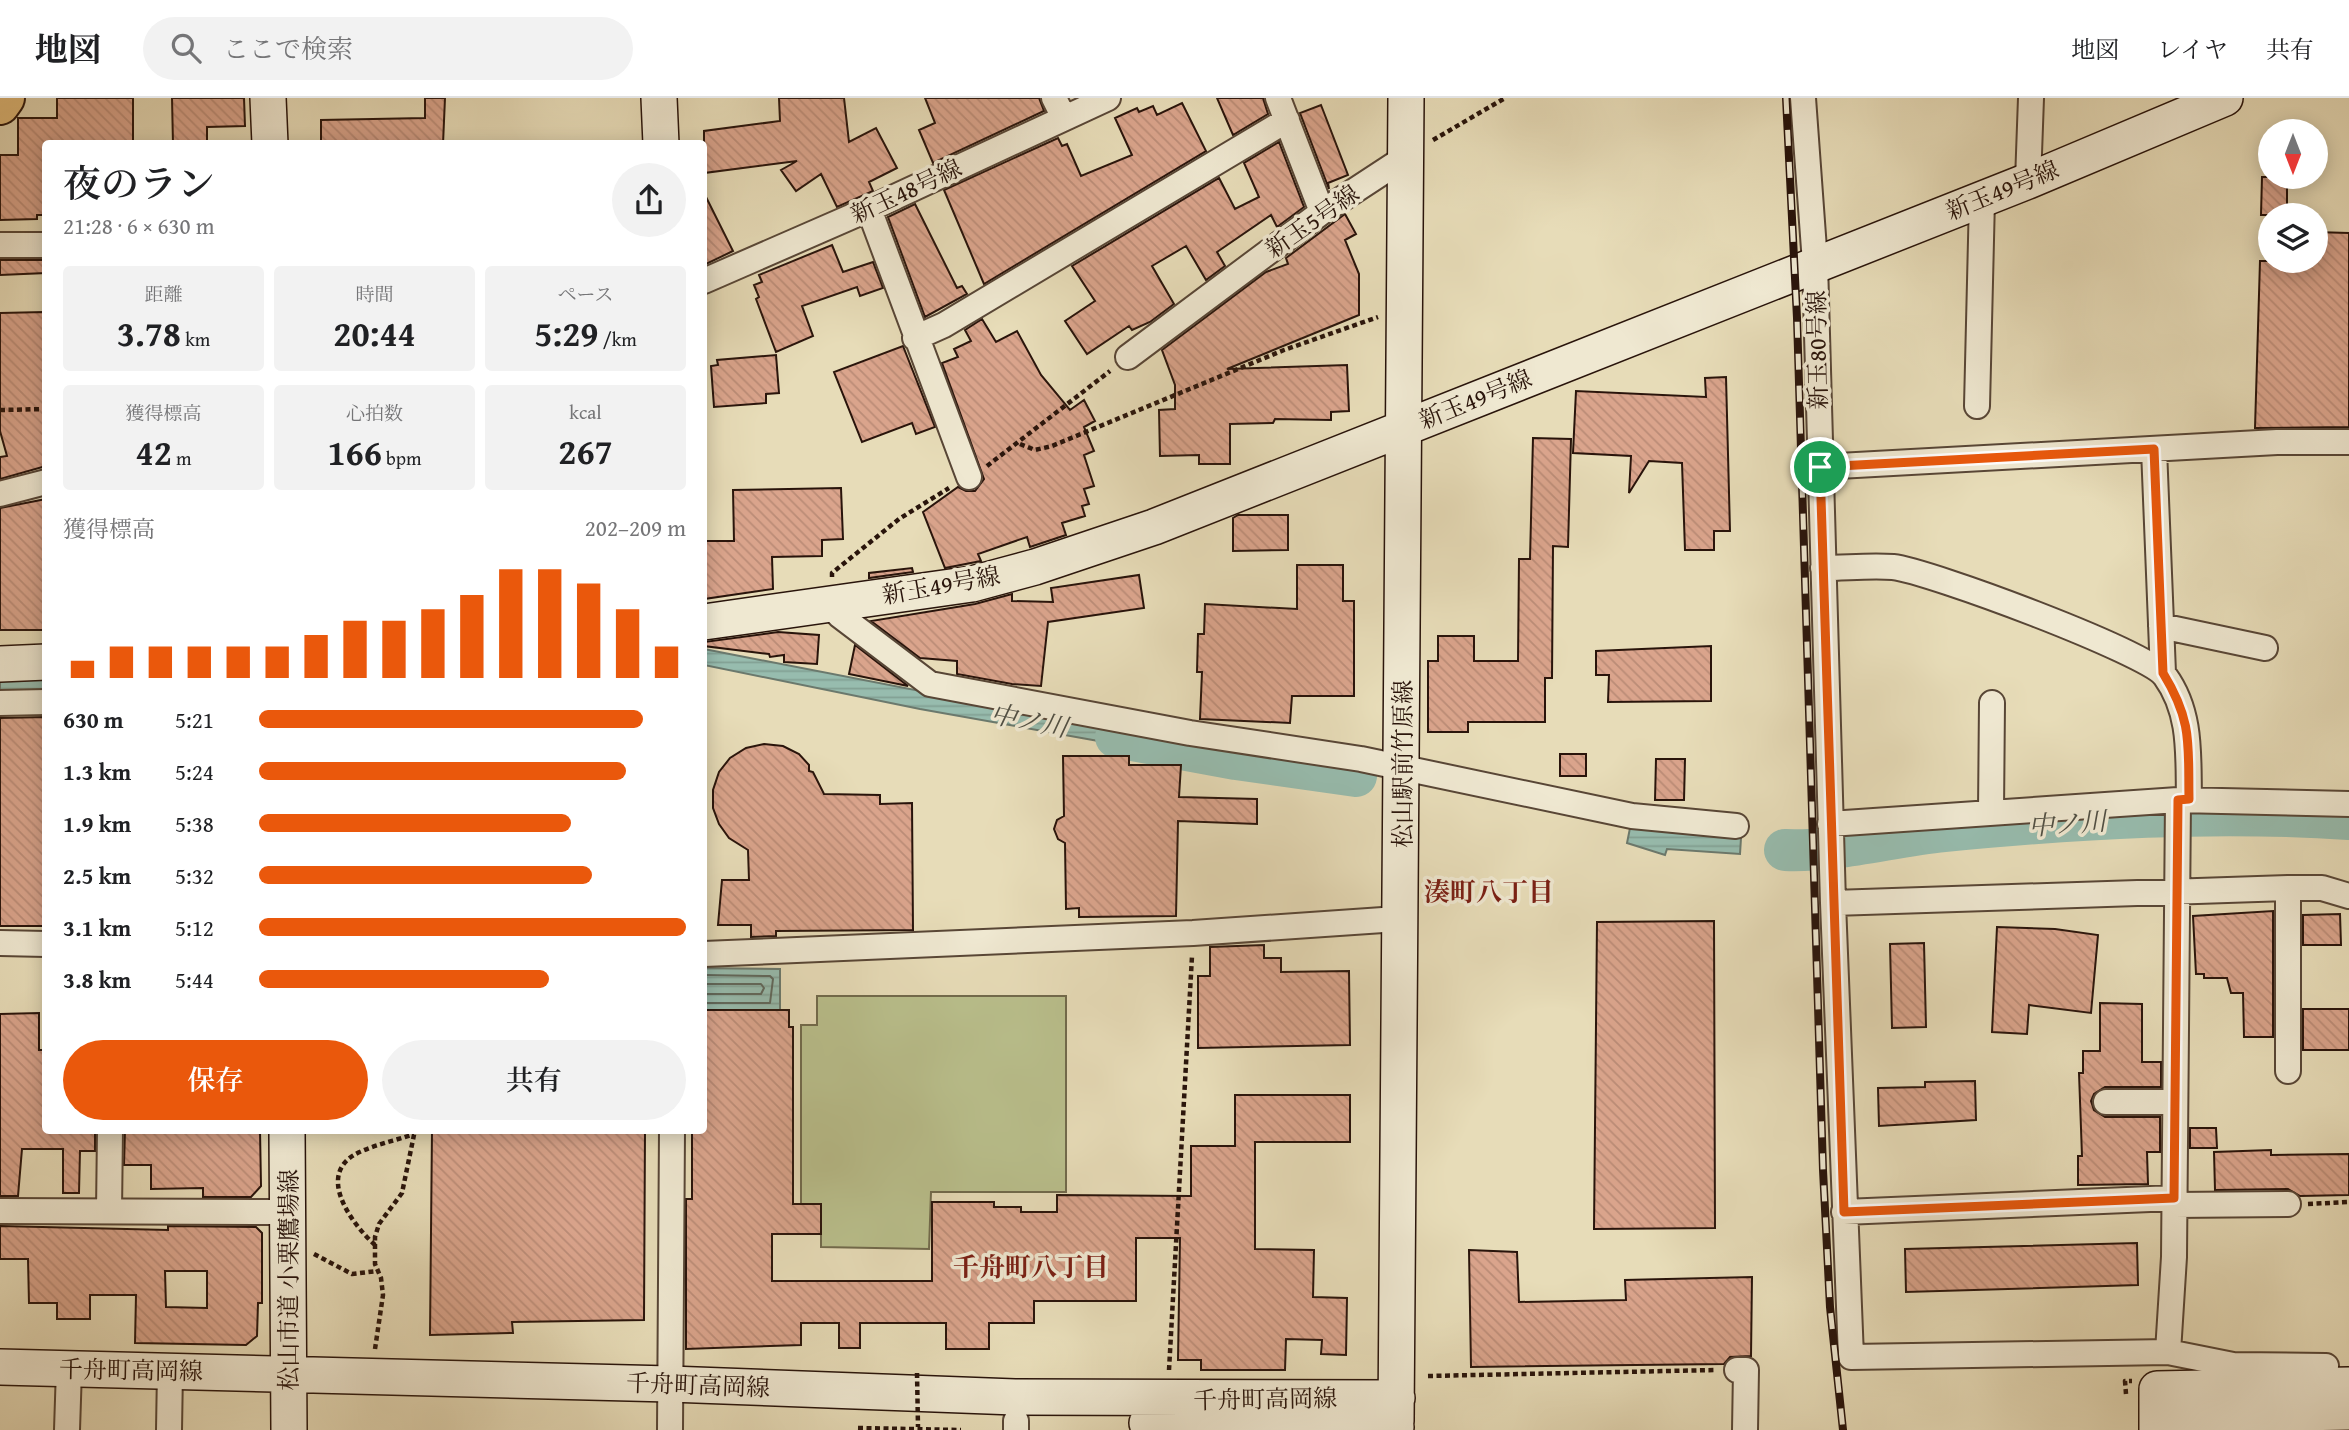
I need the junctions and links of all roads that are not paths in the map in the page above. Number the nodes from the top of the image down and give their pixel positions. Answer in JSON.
{"nodes":[{"id":1,"x":5,"y":98,"type":"edge"},
{"id":2,"x":268,"y":98,"type":"edge"},
{"id":3,"x":659,"y":98,"type":"edge"},
{"id":4,"x":1108,"y":98,"type":"edge"},
{"id":5,"x":1387,"y":98,"type":"edge"},
{"id":6,"x":1406,"y":98,"type":"edge"},
{"id":7,"x":1803,"y":98,"type":"edge"},
{"id":8,"x":2031,"y":98,"type":"edge"},
{"id":9,"x":2225,"y":98,"type":"edge"},
{"id":10,"x":0,"y":105,"type":"edge"},
{"id":11,"x":1059,"y":108,"type":"edge"},
{"id":12,"x":1282,"y":109,"type":"edge"},
{"id":13,"x":270,"y":140,"type":"edge"},
{"id":14,"x":660,"y":140,"type":"edge"},
{"id":15,"x":1396,"y":163,"type":"junction"},
{"id":16,"x":2028,"y":181,"type":"junction"},
{"id":17,"x":1982,"y":199,"type":"junction"},
{"id":18,"x":869,"y":209,"type":"junction"},
{"id":19,"x":1322,"y":212,"type":"junction"},
{"id":20,"x":0,"y":246,"type":"edge"},
{"id":21,"x":42,"y":246,"type":"edge"},
{"id":22,"x":1815,"y":264,"type":"junction"},
{"id":23,"x":707,"y":280,"type":"edge"},
{"id":24,"x":915,"y":338,"type":"junction"},
{"id":25,"x":1128,"y":357,"type":"dead end"},
{"id":26,"x":1977,"y":406,"type":"dead end"},
{"id":27,"x":1395,"y":430,"type":"junction"},
{"id":28,"x":2349,"y":442,"type":"edge"},
{"id":29,"x":2154,"y":449,"type":"junction"},
{"id":30,"x":1820,"y":467,"type":"junction"},
{"id":31,"x":969,"y":477,"type":"dead end"},
{"id":32,"x":42,"y":483,"type":"edge"},
{"id":33,"x":0,"y":494,"type":"edge"},
{"id":34,"x":1823,"y":568,"type":"junction"},
{"id":35,"x":835,"y":602,"type":"junction"},
{"id":36,"x":707,"y":622,"type":"edge"},
{"id":37,"x":2161,"y":626,"type":"junction"},
{"id":38,"x":2265,"y":648,"type":"dead end"},
{"id":39,"x":42,"y":662,"type":"edge"},
{"id":40,"x":0,"y":664,"type":"edge"},
{"id":41,"x":2163,"y":673,"type":"junction"},
{"id":42,"x":42,"y":702,"type":"edge"},
{"id":43,"x":0,"y":703,"type":"edge"},
{"id":44,"x":1993,"y":703,"type":"dead end"},
{"id":45,"x":1392,"y":766,"type":"junction"},
{"id":46,"x":2349,"y":804,"type":"edge"},
{"id":47,"x":2181,"y":809,"type":"junction"},
{"id":48,"x":1991,"y":811,"type":"junction"},
{"id":49,"x":1736,"y":826,"type":"dead end"},
{"id":50,"x":1831,"y":839,"type":"junction"},
{"id":51,"x":2288,"y":888,"type":"junction"},
{"id":52,"x":2179,"y":892,"type":"junction"},
{"id":53,"x":2349,"y":895,"type":"edge"},
{"id":54,"x":1833,"y":903,"type":"junction"},
{"id":55,"x":1392,"y":920,"type":"junction"},
{"id":56,"x":0,"y":943,"type":"edge"},
{"id":57,"x":42,"y":944,"type":"edge"},
{"id":58,"x":707,"y":954,"type":"edge"},
{"id":59,"x":2288,"y":1071,"type":"dead end"},
{"id":60,"x":2106,"y":1102,"type":"dead end"},
{"id":61,"x":2175,"y":1102,"type":"junction"},
{"id":62,"x":110,"y":1134,"type":"edge"},
{"id":63,"x":287,"y":1134,"type":"edge"},
{"id":64,"x":672,"y":1134,"type":"edge"},
{"id":65,"x":2174,"y":1201,"type":"junction"},
{"id":66,"x":2288,"y":1204,"type":"road end"},
{"id":67,"x":0,"y":1211,"type":"edge"},
{"id":68,"x":109,"y":1211,"type":"junction"},
{"id":69,"x":288,"y":1212,"type":"junction"},
{"id":70,"x":1844,"y":1212,"type":"junction"},
{"id":71,"x":2168,"y":1352,"type":"junction"},
{"id":72,"x":0,"y":1367,"type":"edge"},
{"id":73,"x":1741,"y":1370,"type":"road end"},
{"id":74,"x":68,"y":1381,"type":"junction"},
{"id":75,"x":170,"y":1383,"type":"junction"},
{"id":76,"x":2337,"y":1385,"type":"edge"},
{"id":77,"x":0,"y":1391,"type":"edge"},
{"id":78,"x":289,"y":1401,"type":"edge"},
{"id":79,"x":670,"y":1407,"type":"edge"},
{"id":80,"x":2349,"y":1412,"type":"edge"},
{"id":81,"x":1016,"y":1416,"type":"edge"},
{"id":82,"x":1387,"y":1419,"type":"edge"},
{"id":83,"x":2188,"y":1422,"type":"edge"},
{"id":84,"x":67,"y":1430,"type":"edge"},
{"id":85,"x":169,"y":1430,"type":"edge"},
{"id":86,"x":1745,"y":1430,"type":"edge"},
{"id":87,"x":2157,"y":1430,"type":"edge"}],
"edges":[{"from":1,"to":10,"type":"main road"},
{"from":2,"to":13,"type":"street"},
{"from":3,"to":14,"type":"street"},
{"from":4,"to":11,"type":"street","name":"新玉48号線"},
{"from":5,"to":15,"type":"street","name":"松山駅前竹原線"},
{"from":6,"to":15,"type":"street","name":"松山駅前竹原線"},
{"from":7,"to":22,"type":"street","name":"新玉80号線"},
{"from":8,"to":16,"type":"street"},
{"from":9,"to":16,"type":"street","name":"新玉49号線"},
{"from":11,"to":18,"type":"street","name":"新玉48号線"},
{"from":12,"to":19,"type":"street"},
{"from":12,"to":24,"type":"street"},
{"from":15,"to":19,"type":"street","name":"新玉5号線"},
{"from":15,"to":27,"type":"street","name":"松山駅前竹原線"},
{"from":15,"to":27,"type":"street","name":"松山駅前竹原線"},
{"from":16,"to":17,"type":"street","name":"新玉49号線"},
{"from":17,"to":22,"type":"street","name":"新玉49号線"},
{"from":17,"to":26,"type":"street"},
{"from":18,"to":23,"type":"street","name":"新玉48号線"},
{"from":18,"to":24,"type":"street"},
{"from":19,"to":25,"type":"street","name":"新玉5号線"},
{"from":20,"to":21,"type":"street"},
{"from":22,"to":27,"type":"street","name":"新玉49号線"},
{"from":22,"to":30,"type":"street","name":"新玉80号線"},
{"from":24,"to":31,"type":"street"},
{"from":27,"to":35,"type":"street","name":"新玉49号線"},
{"from":27,"to":45,"type":"street","name":"松山駅前竹原線"},
{"from":28,"to":29,"type":"street"},
{"from":29,"to":30,"type":"street"},
{"from":29,"to":37,"type":"street"},
{"from":30,"to":34,"type":"street","name":"新玉80号線"},
{"from":32,"to":33,"type":"street"},
{"from":34,"to":41,"type":"street"},
{"from":34,"to":50,"type":"street","name":"新玉80号線"},
{"from":35,"to":36,"type":"street","name":"新玉49号線"},
{"from":35,"to":45,"type":"street"},
{"from":37,"to":38,"type":"street"},
{"from":37,"to":41,"type":"street"},
{"from":39,"to":40,"type":"street"},
{"from":41,"to":47,"type":"street"},
{"from":42,"to":43,"type":"street"},
{"from":44,"to":48,"type":"street"},
{"from":45,"to":49,"type":"street"},
{"from":45,"to":55,"type":"street","name":"松山駅前竹原線"},
{"from":46,"to":47,"type":"street"},
{"from":47,"to":48,"type":"street"},
{"from":47,"to":52,"type":"street"},
{"from":48,"to":50,"type":"street"},
{"from":50,"to":54,"type":"street","name":"新玉80号線"},
{"from":51,"to":52,"type":"street"},
{"from":51,"to":53,"type":"street"},
{"from":51,"to":59,"type":"street"},
{"from":52,"to":54,"type":"street"},
{"from":52,"to":61,"type":"street"},
{"from":54,"to":70,"type":"street","name":"新玉80号線"},
{"from":55,"to":58,"type":"street"},
{"from":55,"to":82,"type":"street","name":"松山駅前竹原線"},
{"from":56,"to":57,"type":"street"},
{"from":60,"to":61,"type":"street"},
{"from":61,"to":65,"type":"street"},
{"from":62,"to":68,"type":"street"},
{"from":63,"to":69,"type":"street","name":"松山市道 小栗鷹場線"},
{"from":64,"to":79,"type":"street"},
{"from":65,"to":66,"type":"street"},
{"from":65,"to":70,"type":"street"},
{"from":65,"to":71,"type":"street"},
{"from":67,"to":68,"type":"street"},
{"from":68,"to":69,"type":"street"},
{"from":69,"to":78,"type":"street","name":"松山市道 小栗鷹場線"},
{"from":70,"to":71,"type":"street","name":"新玉80号線"},
{"from":71,"to":76,"type":"street"},
{"from":72,"to":74,"type":"street","name":"千舟町高岡線"},
{"from":73,"to":86,"type":"street"},
{"from":74,"to":75,"type":"street","name":"千舟町高岡線"},
{"from":74,"to":77,"type":"street","name":"千舟町高岡線"},
{"from":74,"to":84,"type":"street"},
{"from":75,"to":78,"type":"street","name":"千舟町高岡線"},
{"from":75,"to":85,"type":"street"},
{"from":76,"to":87,"type":"street"},
{"from":78,"to":79,"type":"street","name":"千舟町高岡線"},
{"from":79,"to":81,"type":"street","name":"千舟町高岡線"},
{"from":80,"to":83,"type":"street"},
{"from":81,"to":82,"type":"street","name":"千舟町高岡線"}]}
